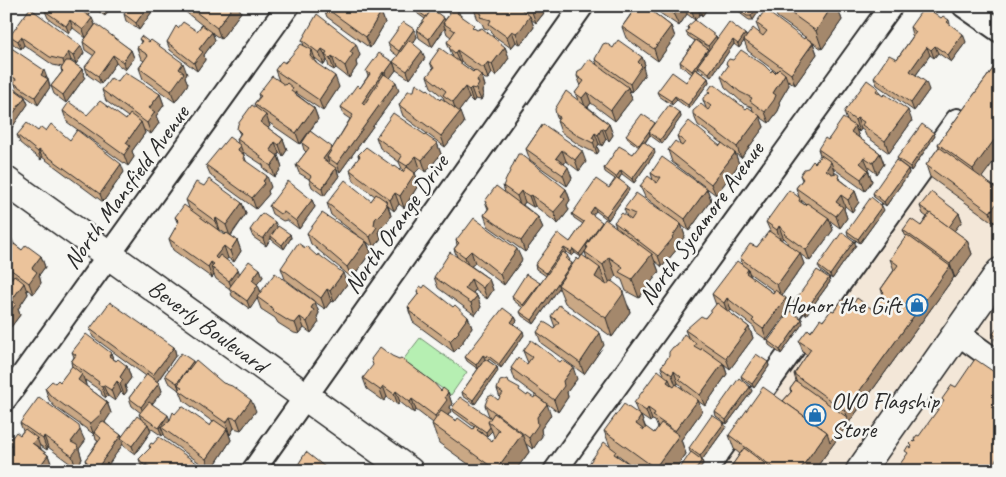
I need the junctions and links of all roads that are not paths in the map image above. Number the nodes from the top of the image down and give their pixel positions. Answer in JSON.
{"nodes":[{"id":1,"x":288,"y":6,"type":"edge"},
{"id":2,"x":582,"y":6,"type":"edge"},
{"id":3,"x":890,"y":6,"type":"edge"},
{"id":4,"x":964,"y":6,"type":"edge"},
{"id":5,"x":1000,"y":31,"type":"edge"},
{"id":6,"x":972,"y":99,"type":"edge"},
{"id":7,"x":6,"y":181,"type":"edge"},
{"id":8,"x":110,"y":256,"type":"junction"},
{"id":9,"x":1000,"y":272,"type":"edge"},
{"id":10,"x":957,"y":333,"type":"junction"},
{"id":11,"x":1000,"y":364,"type":"edge"},
{"id":12,"x":306,"y":397,"type":"junction"},
{"id":13,"x":6,"y":398,"type":"edge"},
{"id":14,"x":252,"y":471,"type":"edge"},
{"id":15,"x":409,"y":471,"type":"edge"},
{"id":16,"x":554,"y":471,"type":"edge"},
{"id":17,"x":705,"y":471,"type":"edge"},
{"id":18,"x":860,"y":471,"type":"edge"}],
"edges":[{"from":1,"to":8,"type":"street","name":"North Mansfield Avenue"},
{"from":2,"to":12,"type":"street","name":"North Orange Drive"},
{"from":3,"to":16,"type":"street","name":"North Sycamore Avenue"},
{"from":4,"to":5,"type":"street"},
{"from":6,"to":17,"type":"street"},
{"from":7,"to":8,"type":"main road","name":"Beverly Boulevard"},
{"from":8,"to":12,"type":"main road","name":"Beverly Boulevard"},
{"from":8,"to":13,"type":"street","name":"North Mansfield Avenue"},
{"from":9,"to":10,"type":"main road"},
{"from":10,"to":11,"type":"street"},
{"from":10,"to":18,"type":"main road"},
{"from":12,"to":14,"type":"street","name":"North Orange Drive"},
{"from":12,"to":15,"type":"main road","name":"Beverly Boulevard"}]}
